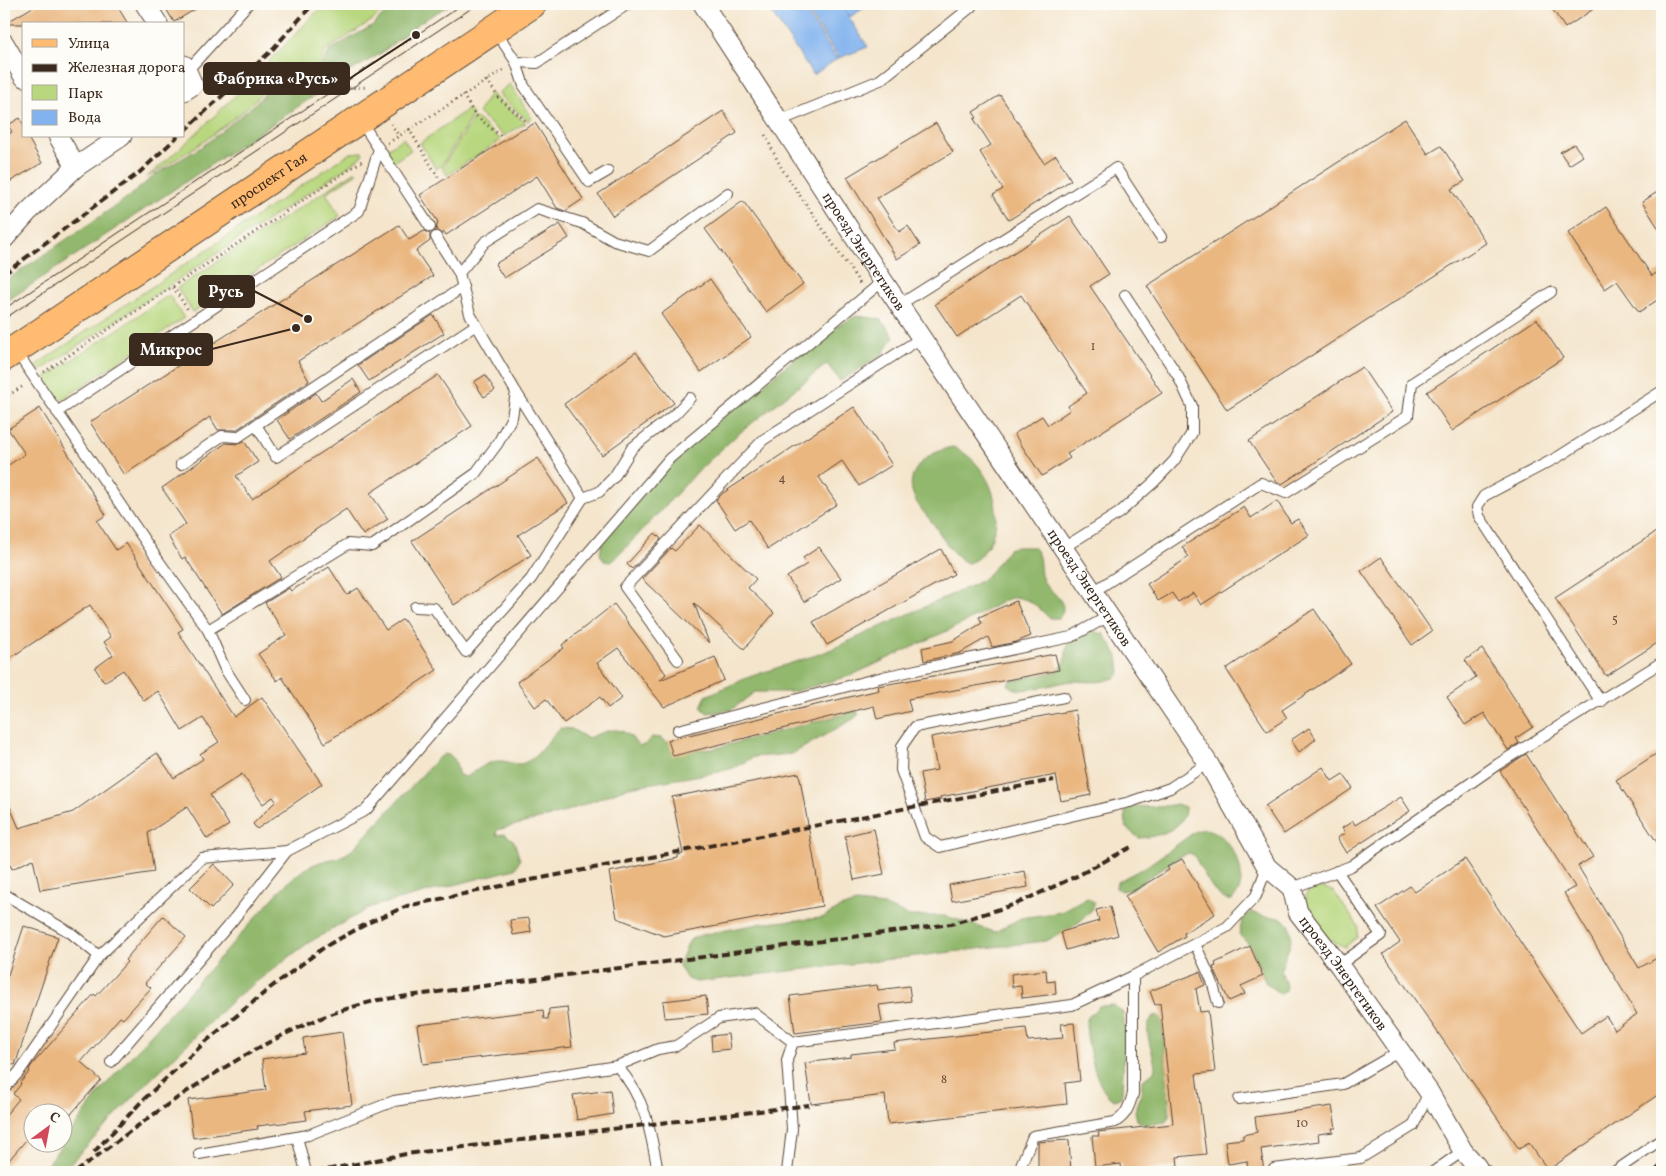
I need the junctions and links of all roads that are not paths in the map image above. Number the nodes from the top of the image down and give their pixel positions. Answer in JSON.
{"nodes":[{"id":1,"x":146,"y":4,"type":"edge"},
{"id":2,"x":248,"y":4,"type":"edge"},
{"id":3,"x":532,"y":4,"type":"edge"},
{"id":4,"x":628,"y":4,"type":"edge"},
{"id":5,"x":703,"y":4,"type":"edge"},
{"id":6,"x":971,"y":7,"type":"dead end"},
{"id":7,"x":157,"y":22,"type":"edge"},
{"id":8,"x":494,"y":29,"type":"junction"},
{"id":9,"x":4,"y":43,"type":"edge"},
{"id":10,"x":516,"y":62,"type":"junction"},
{"id":11,"x":22,"y":74,"type":"edge"},
{"id":12,"x":187,"y":78,"type":"edge"},
{"id":13,"x":360,"y":119,"type":"junction"},
{"id":14,"x":779,"y":121,"type":"junction"},
{"id":15,"x":59,"y":138,"type":"edge"},
{"id":16,"x":119,"y":138,"type":"edge"},
{"id":17,"x":379,"y":149,"type":"junction"},
{"id":18,"x":76,"y":167,"type":"junction"},
{"id":19,"x":608,"y":171,"type":"dead end"},
{"id":20,"x":728,"y":193,"type":"dead end"},
{"id":21,"x":430,"y":227,"type":"dead end"},
{"id":22,"x":436,"y":237,"type":"dead end"},
{"id":23,"x":1161,"y":237,"type":"dead end"},
{"id":24,"x":4,"y":239,"type":"edge"},
{"id":25,"x":459,"y":273,"type":"junction"},
{"id":26,"x":883,"y":281,"type":"junction"},
{"id":27,"x":463,"y":287,"type":"junction"},
{"id":28,"x":1551,"y":292,"type":"dead end"},
{"id":29,"x":1124,"y":295,"type":"dead end"},
{"id":30,"x":899,"y":305,"type":"junction"},
{"id":31,"x":476,"y":325,"type":"junction"},
{"id":32,"x":921,"y":338,"type":"junction"},
{"id":33,"x":9,"y":353,"type":"edge"},
{"id":34,"x":1662,"y":391,"type":"edge"},
{"id":35,"x":516,"y":392,"type":"junction"},
{"id":36,"x":690,"y":398,"type":"dead end"},
{"id":37,"x":57,"y":412,"type":"junction"},
{"id":38,"x":256,"y":425,"type":"junction"},
{"id":39,"x":181,"y":464,"type":"dead end"},
{"id":40,"x":583,"y":498,"type":"junction"},
{"id":41,"x":1063,"y":548,"type":"junction"},
{"id":42,"x":1093,"y":592,"type":"junction"},
{"id":43,"x":415,"y":607,"type":"dead end"},
{"id":44,"x":1109,"y":616,"type":"junction"},
{"id":45,"x":208,"y":630,"type":"junction"},
{"id":46,"x":678,"y":660,"type":"dead end"},
{"id":47,"x":1662,"y":662,"type":"edge"},
{"id":48,"x":1064,"y":697,"type":"dead end"},
{"id":49,"x":245,"y":700,"type":"dead end"},
{"id":50,"x":1601,"y":702,"type":"junction"},
{"id":51,"x":678,"y":730,"type":"dead end"},
{"id":52,"x":1208,"y":763,"type":"junction"},
{"id":53,"x":287,"y":851,"type":"junction"},
{"id":54,"x":1267,"y":867,"type":"junction"},
{"id":55,"x":1337,"y":871,"type":"junction"},
{"id":56,"x":1292,"y":888,"type":"junction"},
{"id":57,"x":4,"y":894,"type":"edge"},
{"id":58,"x":1195,"y":944,"type":"junction"},
{"id":59,"x":99,"y":956,"type":"junction"},
{"id":60,"x":1339,"y":965,"type":"junction"},
{"id":61,"x":1133,"y":976,"type":"junction"},
{"id":62,"x":1218,"y":1003,"type":"dead end"},
{"id":63,"x":793,"y":1042,"type":"junction"},
{"id":64,"x":1400,"y":1051,"type":"junction"},
{"id":65,"x":111,"y":1062,"type":"dead end"},
{"id":66,"x":617,"y":1066,"type":"junction"},
{"id":67,"x":4,"y":1089,"type":"edge"},
{"id":68,"x":1429,"y":1092,"type":"junction"},
{"id":69,"x":1239,"y":1099,"type":"dead end"},
{"id":70,"x":297,"y":1137,"type":"junction"},
{"id":71,"x":1662,"y":1139,"type":"edge"},
{"id":72,"x":1462,"y":1151,"type":"junction"},
{"id":73,"x":200,"y":1154,"type":"dead end"},
{"id":74,"x":1274,"y":1169,"type":"dead end"},
{"id":75,"x":1483,"y":1170,"type":"edge"},
{"id":76,"x":306,"y":1172,"type":"edge"},
{"id":77,"x":658,"y":1172,"type":"edge"},
{"id":78,"x":787,"y":1172,"type":"edge"},
{"id":79,"x":1015,"y":1172,"type":"edge"},
{"id":80,"x":1433,"y":1172,"type":"edge"},
{"id":81,"x":1614,"y":1172,"type":"edge"}],
"edges":[{"from":1,"to":7,"type":"street"},
{"from":2,"to":12,"type":"lane"},
{"from":3,"to":8,"type":"main road","name":"проспект Гая"},
{"from":4,"to":10,"type":"lane"},
{"from":5,"to":14,"type":"street","name":"проезд Энергетиков"},
{"from":6,"to":14,"type":"lane"},
{"from":8,"to":10,"type":"lane"},
{"from":8,"to":13,"type":"main road","name":"проспект Гая"},
{"from":9,"to":11,"type":"street"},
{"from":10,"to":19,"type":"lane"},
{"from":13,"to":17,"type":"lane"},
{"from":13,"to":33,"type":"main road","name":"проспект Гая"},
{"from":14,"to":26,"type":"street","name":"проезд Энергетиков"},
{"from":15,"to":18,"type":"street"},
{"from":16,"to":18,"type":"street"},
{"from":17,"to":21,"type":"lane"},
{"from":17,"to":37,"type":"lane"},
{"from":18,"to":24,"type":"street"},
{"from":20,"to":25,"type":"lane"},
{"from":22,"to":25,"type":"lane"},
{"from":23,"to":30,"type":"lane"},
{"from":25,"to":27,"type":"lane"},
{"from":26,"to":30,"type":"street","name":"проезд Энергетиков"},
{"from":26,"to":53,"type":"lane"},
{"from":27,"to":31,"type":"lane"},
{"from":27,"to":38,"type":"lane"},
{"from":28,"to":42,"type":"lane"},
{"from":29,"to":41,"type":"lane"},
{"from":30,"to":32,"type":"street","name":"проезд Энергетиков"},
{"from":31,"to":35,"type":"lane"},
{"from":31,"to":38,"type":"lane"},
{"from":32,"to":41,"type":"street","name":"проезд Энергетиков"},
{"from":32,"to":46,"type":"lane"},
{"from":33,"to":37,"type":"lane"},
{"from":34,"to":50,"type":"lane"},
{"from":35,"to":40,"type":"lane"},
{"from":35,"to":45,"type":"lane"},
{"from":36,"to":40,"type":"lane"},
{"from":37,"to":45,"type":"lane"},
{"from":38,"to":39,"type":"lane"},
{"from":40,"to":43,"type":"lane"},
{"from":41,"to":42,"type":"street","name":"проезд Энергетиков"},
{"from":42,"to":44,"type":"street","name":"проезд Энергетиков"},
{"from":44,"to":51,"type":"lane"},
{"from":44,"to":52,"type":"street","name":"проезд Энергетиков"},
{"from":45,"to":49,"type":"lane"},
{"from":47,"to":50,"type":"lane"},
{"from":48,"to":52,"type":"lane"},
{"from":50,"to":55,"type":"lane"},
{"from":52,"to":54,"type":"street","name":"проезд Энергетиков"},
{"from":53,"to":59,"type":"lane"},
{"from":53,"to":65,"type":"lane"},
{"from":54,"to":56,"type":"street","name":"проезд Энергетиков"},
{"from":54,"to":58,"type":"lane"},
{"from":55,"to":56,"type":"lane"},
{"from":55,"to":60,"type":"lane"},
{"from":56,"to":60,"type":"street","name":"проезд Энергетиков"},
{"from":57,"to":59,"type":"lane"},
{"from":58,"to":61,"type":"lane"},
{"from":58,"to":62,"type":"lane"},
{"from":59,"to":67,"type":"lane"},
{"from":60,"to":64,"type":"street","name":"проезд Энергетиков"},
{"from":61,"to":63,"type":"lane"},
{"from":61,"to":79,"type":"lane"},
{"from":63,"to":66,"type":"lane"},
{"from":63,"to":78,"type":"lane"},
{"from":64,"to":68,"type":"street","name":"проезд Энергетиков"},
{"from":64,"to":69,"type":"lane"},
{"from":66,"to":70,"type":"lane"},
{"from":66,"to":77,"type":"lane"},
{"from":68,"to":72,"type":"street","name":"проезд Энергетиков"},
{"from":68,"to":74,"type":"lane"},
{"from":70,"to":73,"type":"lane"},
{"from":70,"to":76,"type":"lane"},
{"from":71,"to":81,"type":"lane"},
{"from":72,"to":75,"type":"street","name":"проезд Энергетиков"},
{"from":72,"to":80,"type":"lane"}]}
